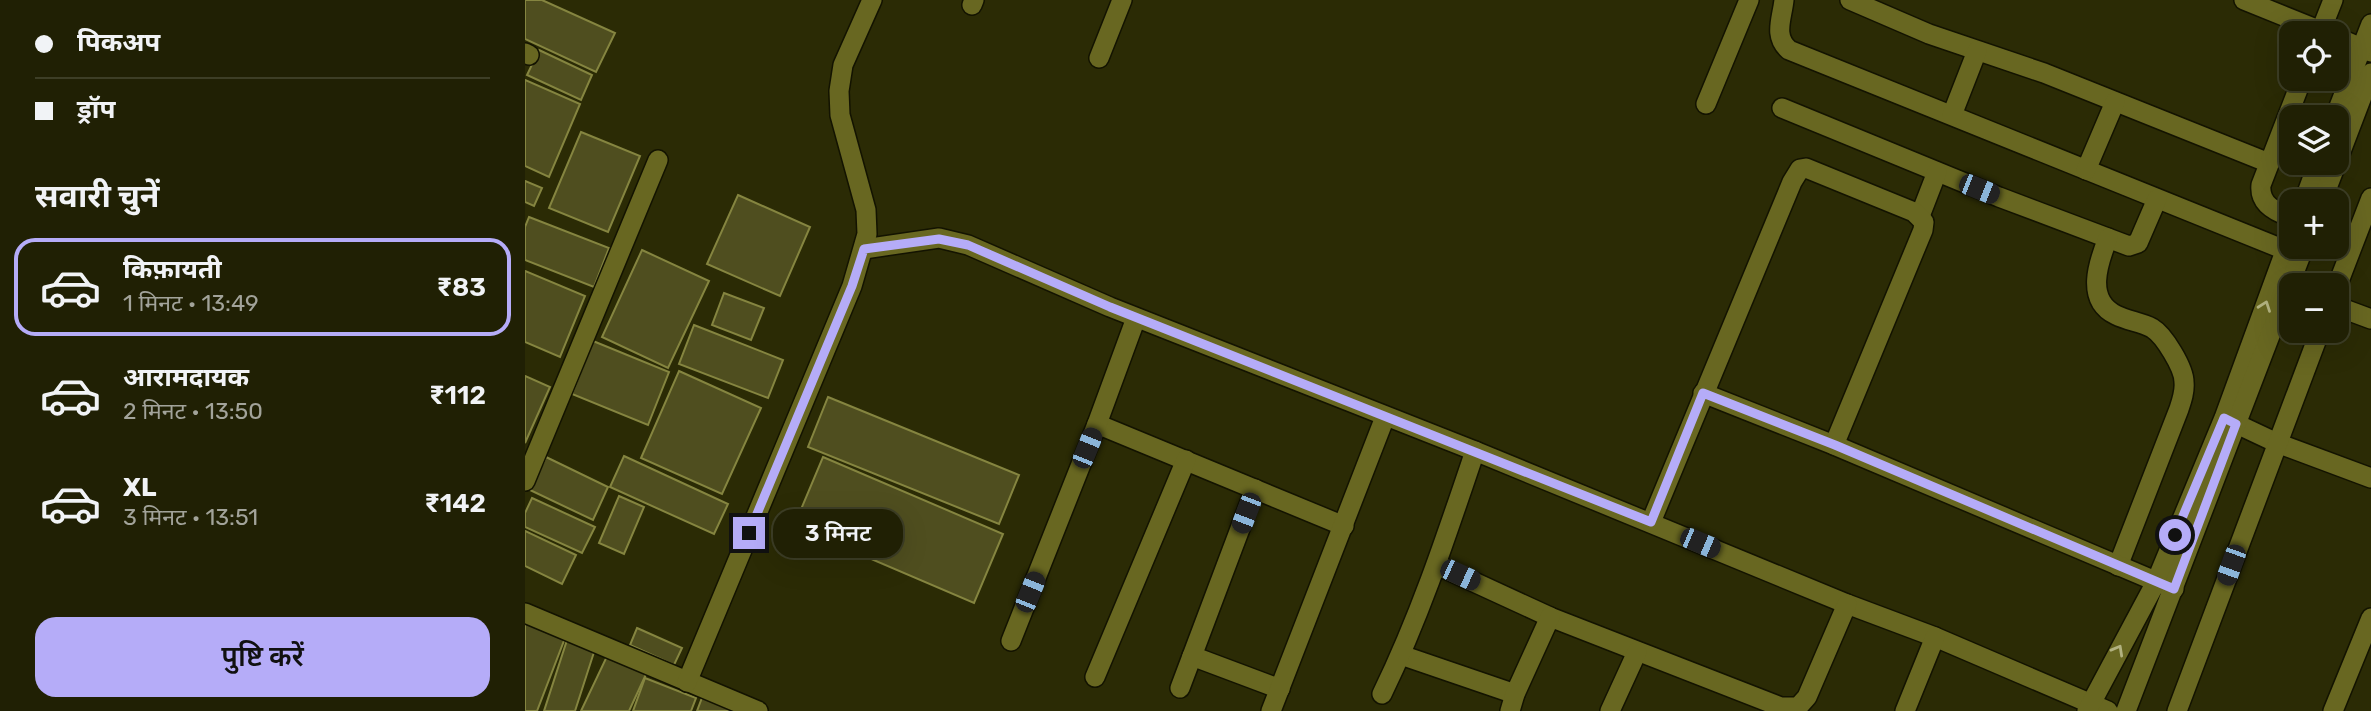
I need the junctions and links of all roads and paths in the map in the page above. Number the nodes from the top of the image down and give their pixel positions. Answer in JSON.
{"nodes":[{"id":1,"x":872,"y":0,"type":"edge"},
{"id":2,"x":1122,"y":0,"type":"edge"},
{"id":3,"x":1749,"y":0,"type":"edge"},
{"id":4,"x":1784,"y":0,"type":"edge"},
{"id":5,"x":1850,"y":0,"type":"edge"},
{"id":6,"x":2244,"y":0,"type":"edge"},
{"id":7,"x":2333,"y":0,"type":"edge"},
{"id":8,"x":2295,"y":21,"type":"edge"},
{"id":9,"x":2329,"y":21,"type":"edge"},
{"id":10,"x":2371,"y":23,"type":"edge"},
{"id":11,"x":2349,"y":43,"type":"edge"},
{"id":12,"x":2366,"y":50,"type":"edge"},
{"id":13,"x":1977,"y":51,"type":"junction"},
{"id":14,"x":1099,"y":58,"type":"dead end"},
{"id":15,"x":2371,"y":73,"type":"edge"},
{"id":16,"x":2297,"y":91,"type":"edge"},
{"id":17,"x":2115,"y":102,"type":"junction"},
{"id":18,"x":1706,"y":104,"type":"dead end"},
{"id":19,"x":2341,"y":105,"type":"edge"},
{"id":20,"x":1782,"y":108,"type":"dead end"},
{"id":21,"x":1952,"y":115,"type":"junction"},
{"id":22,"x":659,"y":160,"type":"dead end"},
{"id":23,"x":2269,"y":163,"type":"junction"},
{"id":24,"x":2086,"y":170,"type":"junction"},
{"id":25,"x":1937,"y":172,"type":"junction"},
{"id":26,"x":2327,"y":189,"type":"edge"},
{"id":27,"x":2371,"y":198,"type":"edge"},
{"id":28,"x":2157,"y":199,"type":"junction"},
{"id":29,"x":2279,"y":211,"type":"edge"},
{"id":30,"x":1920,"y":216,"type":"junction"},
{"id":31,"x":2108,"y":238,"type":"junction"},
{"id":32,"x":2279,"y":239,"type":"edge"},
{"id":33,"x":864,"y":249,"type":"junction"},
{"id":34,"x":2288,"y":259,"type":"edge"},
{"id":35,"x":2342,"y":273,"type":"edge"},
{"id":36,"x":2349,"y":311,"type":"edge"},
{"id":37,"x":1136,"y":317,"type":"junction"},
{"id":38,"x":2371,"y":319,"type":"edge"},
{"id":39,"x":2315,"y":343,"type":"edge"},
{"id":40,"x":1703,"y":393,"type":"junction"},
{"id":41,"x":1385,"y":417,"type":"junction"},
{"id":42,"x":2230,"y":421,"type":"junction"},
{"id":43,"x":1097,"y":424,"type":"junction"},
{"id":44,"x":2277,"y":443,"type":"junction"},
{"id":45,"x":1835,"y":445,"type":"junction"},
{"id":46,"x":1475,"y":451,"type":"junction"},
{"id":47,"x":1186,"y":460,"type":"junction"},
{"id":48,"x":2371,"y":478,"type":"edge"},
{"id":49,"x":525,"y":481,"type":"edge"},
{"id":50,"x":1255,"y":489,"type":"junction"},
{"id":51,"x":1651,"y":522,"type":"junction"},
{"id":52,"x":1344,"y":526,"type":"junction"},
{"id":53,"x":1437,"y":565,"type":"junction"},
{"id":54,"x":2118,"y":566,"type":"junction"},
{"id":55,"x":2165,"y":586,"type":"junction"},
{"id":56,"x":1847,"y":604,"type":"junction"},
{"id":57,"x":525,"y":613,"type":"edge"},
{"id":58,"x":1550,"y":617,"type":"junction"},
{"id":59,"x":2371,"y":618,"type":"edge"},
{"id":60,"x":1935,"y":637,"type":"junction"},
{"id":61,"x":1011,"y":640,"type":"dead end"},
{"id":62,"x":1637,"y":652,"type":"junction"},
{"id":63,"x":1401,"y":655,"type":"junction"},
{"id":64,"x":1192,"y":656,"type":"junction"},
{"id":65,"x":1095,"y":677,"type":"dead end"},
{"id":66,"x":687,"y":682,"type":"junction"},
{"id":67,"x":1180,"y":688,"type":"dead end"},
{"id":68,"x":1280,"y":689,"type":"junction"},
{"id":69,"x":1382,"y":694,"type":"dead end"},
{"id":70,"x":1513,"y":702,"type":"edge"},
{"id":71,"x":2088,"y":707,"type":"edge"},
{"id":72,"x":758,"y":711,"type":"edge"},
{"id":73,"x":1271,"y":711,"type":"edge"},
{"id":74,"x":1610,"y":711,"type":"edge"},
{"id":75,"x":1905,"y":711,"type":"edge"},
{"id":76,"x":2108,"y":711,"type":"edge"},
{"id":77,"x":2126,"y":711,"type":"edge"},
{"id":78,"x":2177,"y":711,"type":"edge"},
{"id":79,"x":2333,"y":711,"type":"edge"}],
"edges":[{"from":1,"to":33,"type":"street"},
{"from":2,"to":14,"type":"street"},
{"from":3,"to":18,"type":"street"},
{"from":4,"to":21,"type":"street"},
{"from":5,"to":13,"type":"street"},
{"from":6,"to":8,"type":"street"},
{"from":7,"to":9,"type":"street"},
{"from":10,"to":12,"type":"street"},
{"from":11,"to":12,"type":"street"},
{"from":12,"to":19,"type":"street"},
{"from":13,"to":17,"type":"street"},
{"from":13,"to":21,"type":"street"},
{"from":15,"to":26,"type":"street"},
{"from":16,"to":23,"type":"street"},
{"from":17,"to":23,"type":"street"},
{"from":17,"to":24,"type":"street"},
{"from":20,"to":25,"type":"street"},
{"from":21,"to":24,"type":"street"},
{"from":22,"to":49,"type":"street"},
{"from":23,"to":29,"type":"street"},
{"from":24,"to":28,"type":"street"},
{"from":25,"to":30,"type":"street"},
{"from":25,"to":31,"type":"street"},
{"from":27,"to":35,"type":"street"},
{"from":28,"to":31,"type":"street"},
{"from":28,"to":32,"type":"street"},
{"from":30,"to":40,"type":"street"},
{"from":30,"to":45,"type":"street"},
{"from":31,"to":54,"type":"street"},
{"from":33,"to":37,"type":"street"},
{"from":33,"to":66,"type":"street"},
{"from":34,"to":42,"type":"street"},
{"from":36,"to":38,"type":"street"},
{"from":37,"to":41,"type":"street"},
{"from":37,"to":43,"type":"street"},
{"from":39,"to":44,"type":"street"},
{"from":40,"to":45,"type":"street"},
{"from":40,"to":51,"type":"street"},
{"from":41,"to":46,"type":"street"},
{"from":41,"to":52,"type":"street"},
{"from":42,"to":44,"type":"street"},
{"from":42,"to":55,"type":"street"},
{"from":43,"to":47,"type":"street"},
{"from":43,"to":61,"type":"street"},
{"from":44,"to":48,"type":"street"},
{"from":44,"to":78,"type":"street"},
{"from":45,"to":54,"type":"street"},
{"from":46,"to":51,"type":"street"},
{"from":46,"to":53,"type":"street"},
{"from":47,"to":50,"type":"street"},
{"from":47,"to":65,"type":"street"},
{"from":50,"to":52,"type":"street"},
{"from":50,"to":64,"type":"street"},
{"from":51,"to":56,"type":"street"},
{"from":52,"to":68,"type":"street"},
{"from":53,"to":58,"type":"street"},
{"from":53,"to":63,"type":"street"},
{"from":54,"to":55,"type":"street"},
{"from":71,"to":55,"type":"street","one_way":true},
{"from":55,"to":77,"type":"street"},
{"from":56,"to":60,"type":"street"},
{"from":56,"to":62,"type":"street"},
{"from":57,"to":66,"type":"street"},
{"from":58,"to":62,"type":"street"},
{"from":58,"to":70,"type":"street"},
{"from":59,"to":79,"type":"street"},
{"from":60,"to":71,"type":"street"},
{"from":60,"to":75,"type":"street"},
{"from":62,"to":74,"type":"street"},
{"from":63,"to":69,"type":"street"},
{"from":63,"to":70,"type":"street"},
{"from":64,"to":67,"type":"street"},
{"from":64,"to":68,"type":"street"},
{"from":66,"to":72,"type":"street"},
{"from":68,"to":73,"type":"street"},
{"from":71,"to":76,"type":"street"}]}
